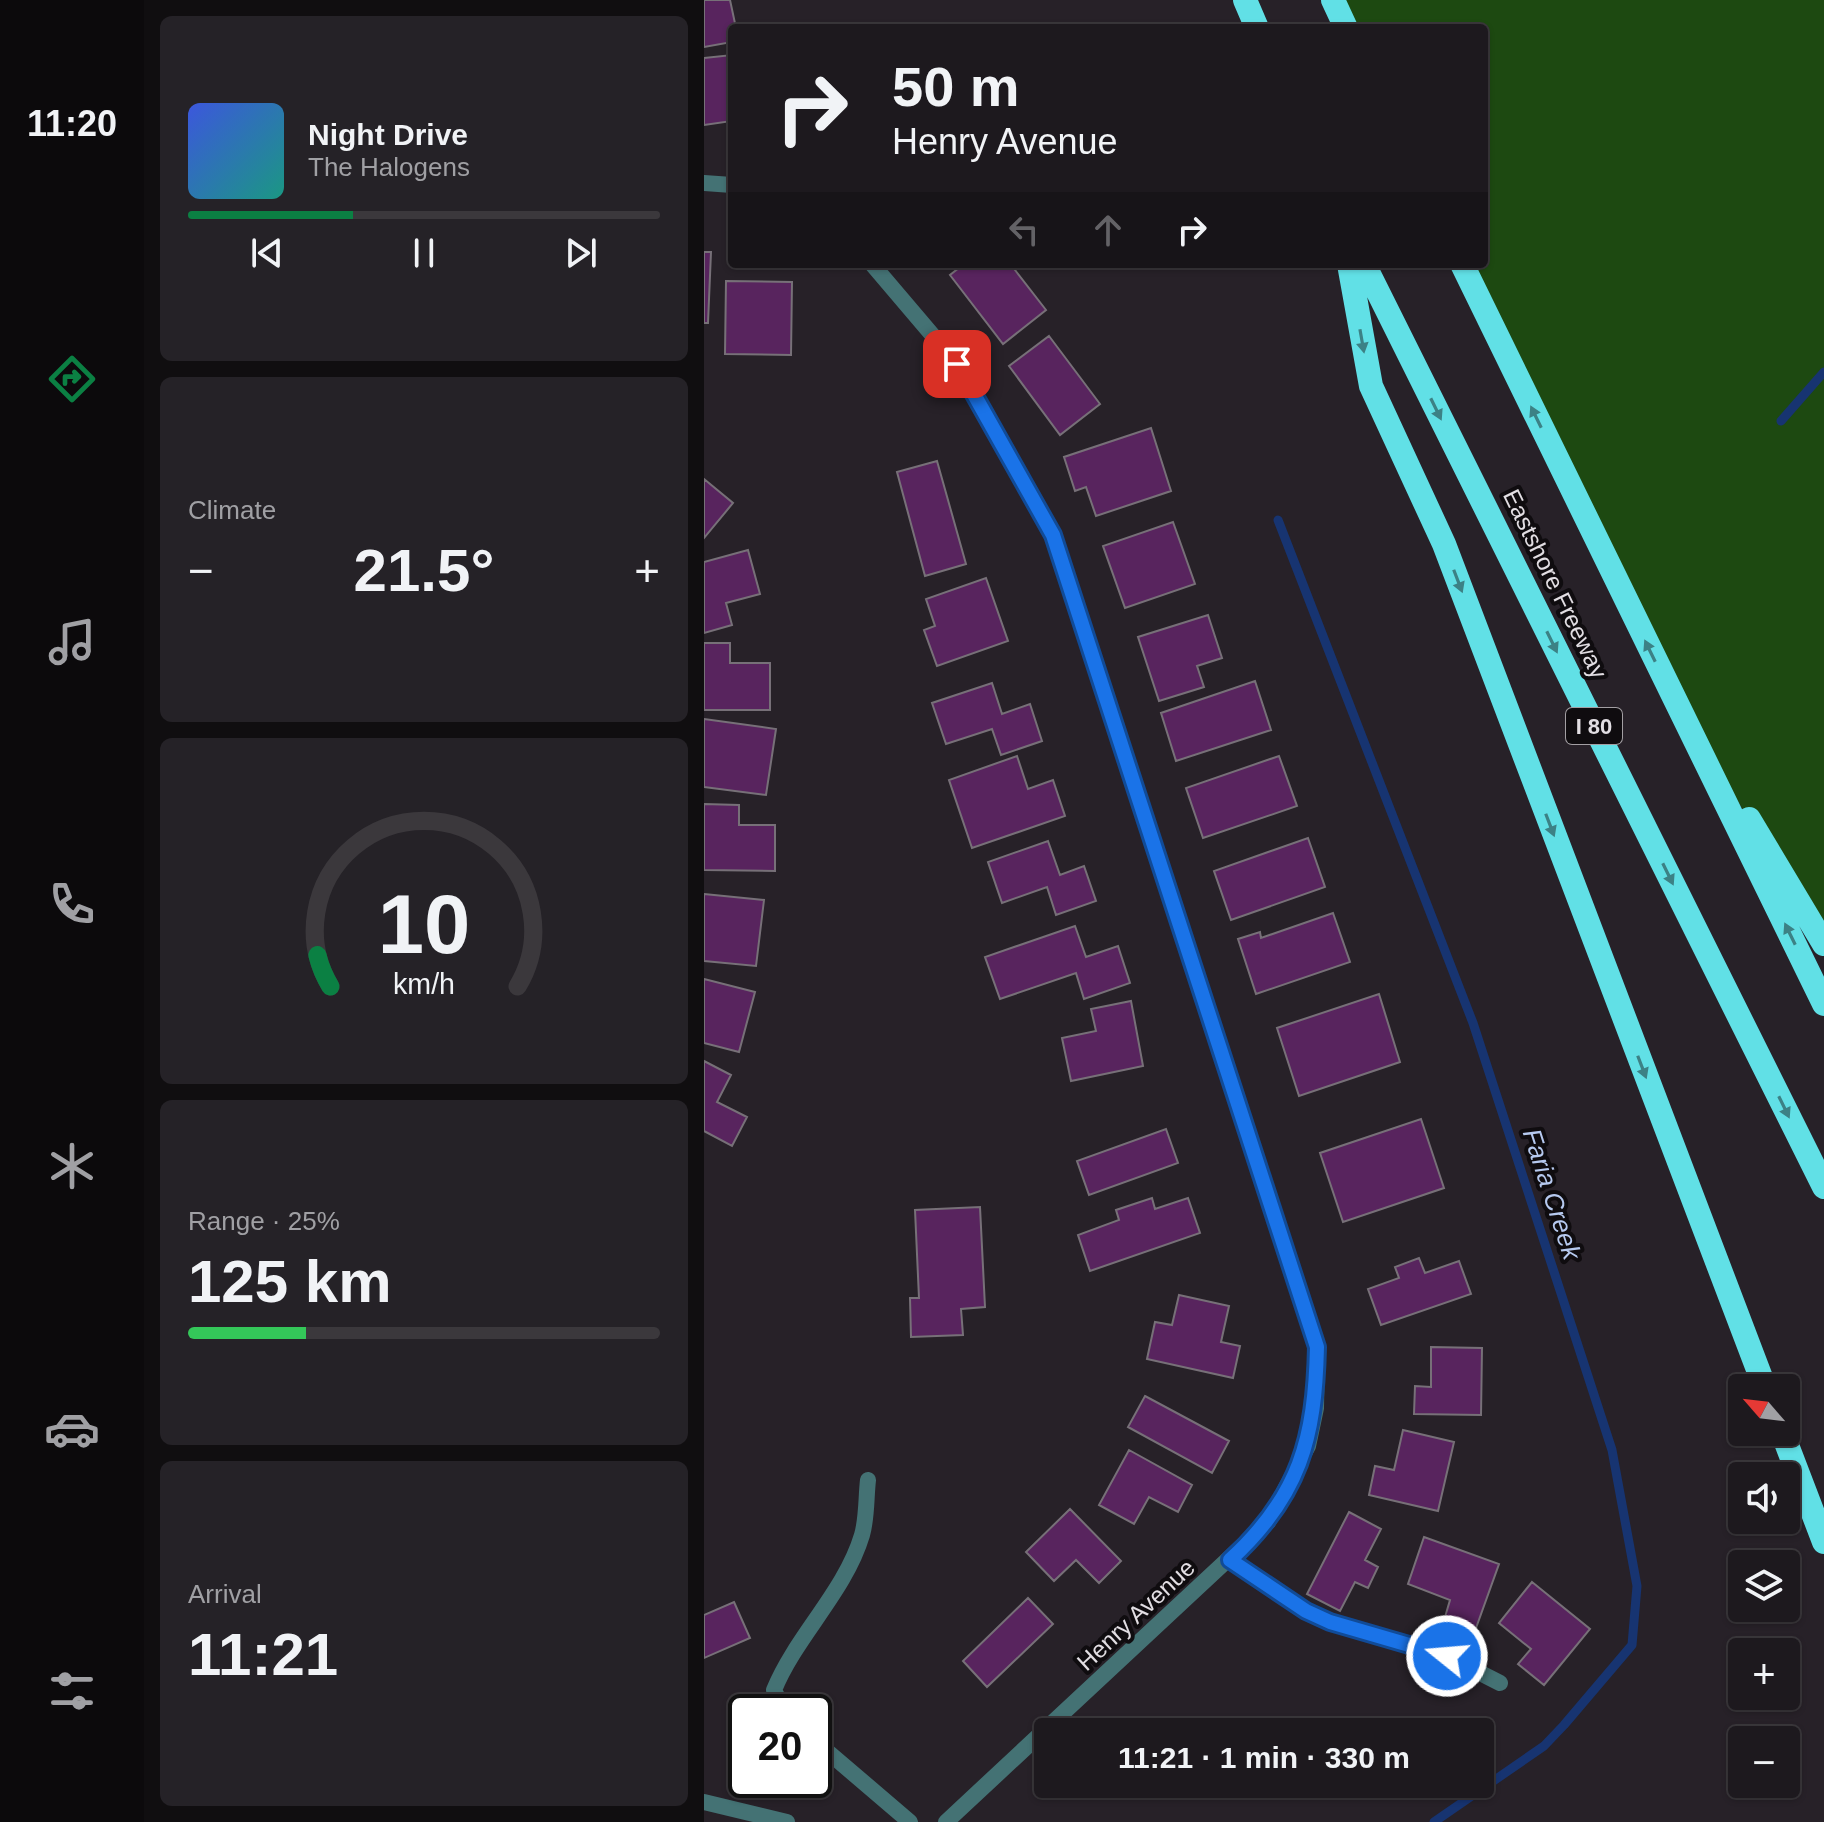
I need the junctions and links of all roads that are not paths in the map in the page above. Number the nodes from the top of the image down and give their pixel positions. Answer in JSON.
{"nodes":[{"id":1,"x":1245,"y":0,"type":"edge"},
{"id":2,"x":1333,"y":0,"type":"edge"},
{"id":3,"x":1255,"y":24,"type":"edge"},
{"id":4,"x":1344,"y":24,"type":"edge"},
{"id":5,"x":704,"y":183,"type":"edge"},
{"id":6,"x":728,"y":185,"type":"edge"},
{"id":7,"x":875,"y":268,"type":"edge"},
{"id":8,"x":1350,"y":268,"type":"edge"},
{"id":9,"x":1366,"y":268,"type":"edge"},
{"id":10,"x":1464,"y":268,"type":"edge"},
{"id":11,"x":1666,"y":682,"type":"junction"},
{"id":12,"x":1824,"y":944,"type":"edge"},
{"id":13,"x":1824,"y":1004,"type":"edge"},
{"id":14,"x":1824,"y":1187,"type":"edge"},
{"id":15,"x":1760,"y":1374,"type":"edge"},
{"id":16,"x":1787,"y":1446,"type":"edge"},
{"id":17,"x":868,"y":1480,"type":"dead end"},
{"id":18,"x":1824,"y":1542,"type":"edge"},
{"id":19,"x":1230,"y":1560,"type":"junction"},
{"id":20,"x":1500,"y":1683,"type":"dead end"},
{"id":21,"x":776,"y":1694,"type":"edge"},
{"id":22,"x":832,"y":1755,"type":"edge"},
{"id":23,"x":704,"y":1802,"type":"edge"},
{"id":24,"x":787,"y":1822,"type":"edge"},
{"id":25,"x":910,"y":1822,"type":"edge"},
{"id":26,"x":946,"y":1822,"type":"edge"}],
"edges":[{"from":1,"to":3,"type":"highway"},
{"from":2,"to":4,"type":"highway"},
{"from":5,"to":6,"type":"street"},
{"from":7,"to":19,"type":"street","name":"Henry Avenue"},
{"from":8,"to":15,"type":"highway","one_way":true},
{"from":9,"to":14,"type":"highway","name":"Eastshore Freeway","number":"I 80","one_way":true},
{"from":11,"to":10,"type":"highway","one_way":true},
{"from":11,"to":12,"type":"highway"},
{"from":13,"to":11,"type":"highway","one_way":true},
{"from":16,"to":18,"type":"highway"},
{"from":17,"to":21,"type":"street"},
{"from":19,"to":20,"type":"street"},
{"from":19,"to":26,"type":"street","name":"Henry Avenue"},
{"from":22,"to":25,"type":"street"},
{"from":23,"to":24,"type":"street"}]}
